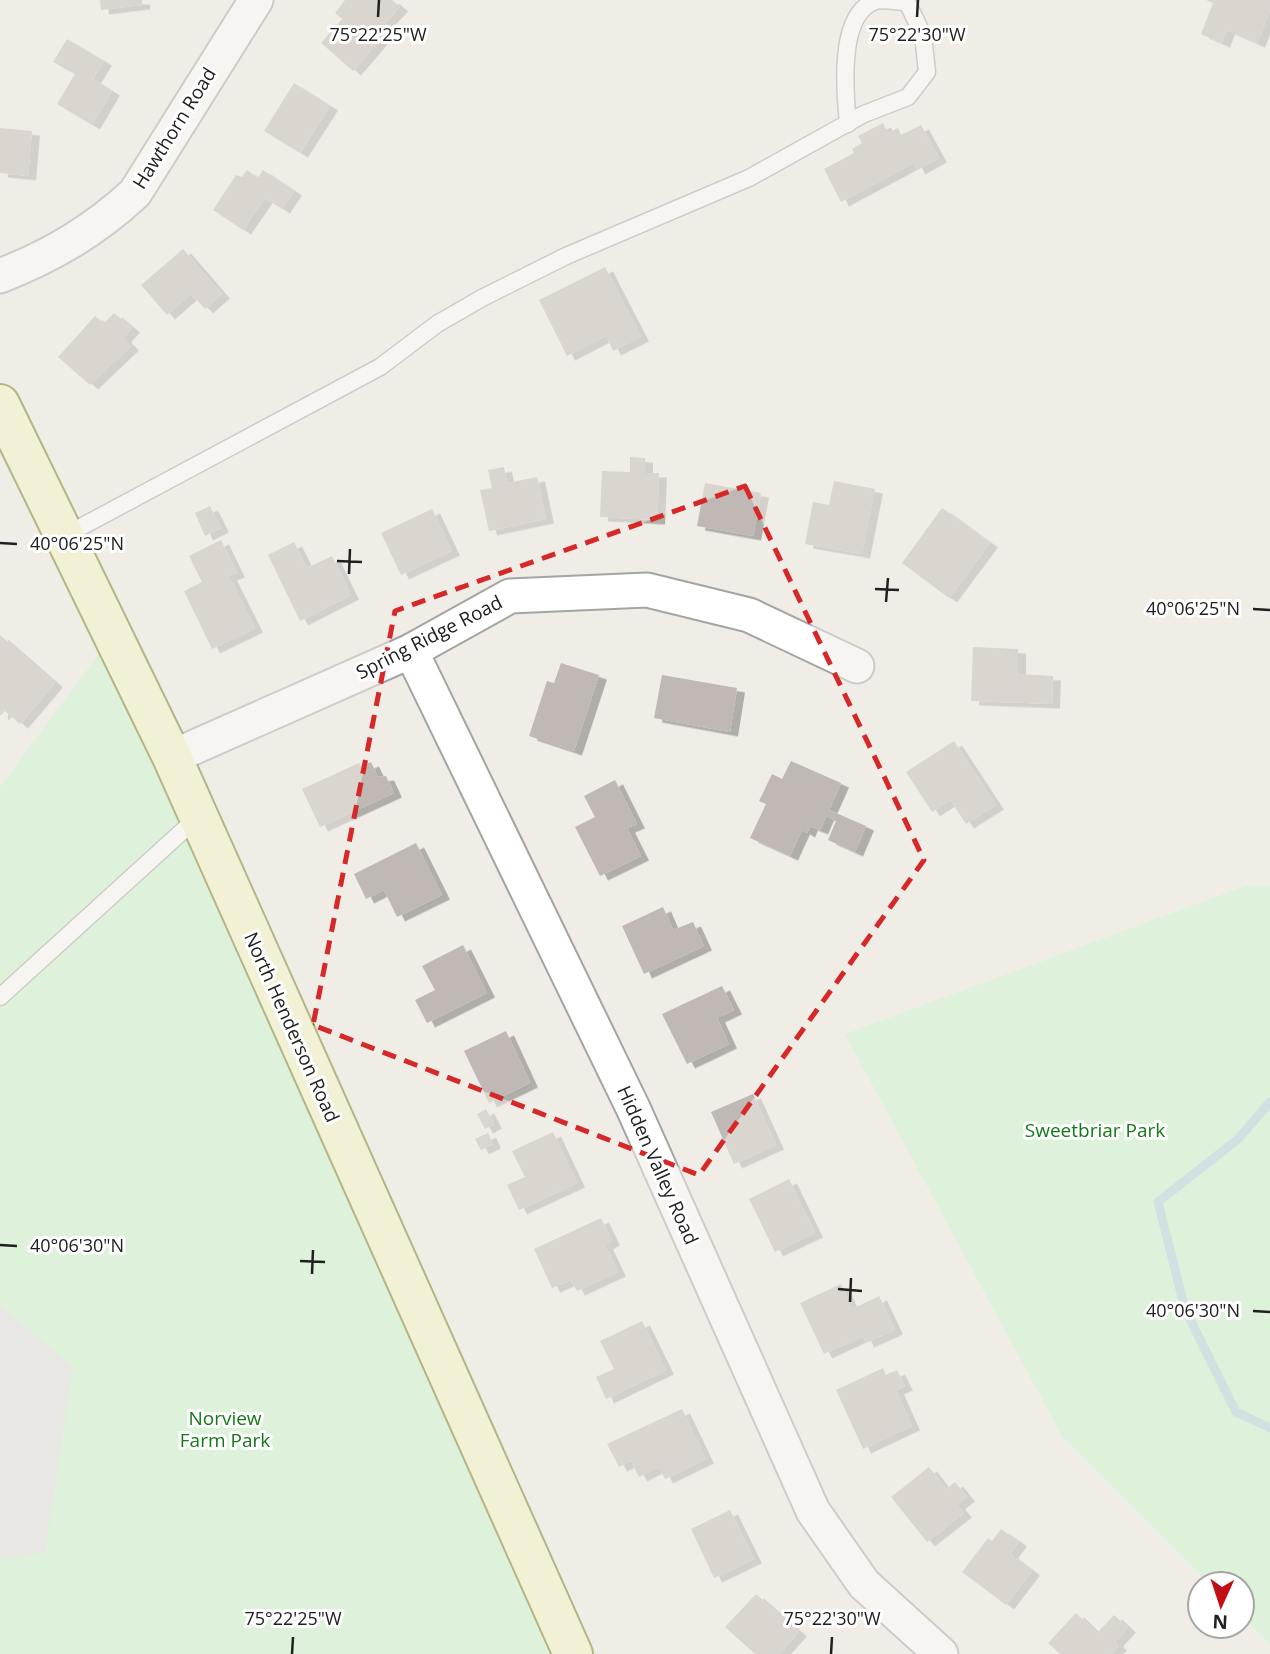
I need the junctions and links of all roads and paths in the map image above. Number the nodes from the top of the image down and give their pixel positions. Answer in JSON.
{"nodes":[{"id":1,"x":256,"y":0,"type":"edge"},
{"id":2,"x":907,"y":1,"type":"edge"},
{"id":3,"x":848,"y":124,"type":"junction"},
{"id":4,"x":0,"y":276,"type":"edge"},
{"id":5,"x":0,"y":404,"type":"edge"},
{"id":6,"x":63,"y":536,"type":"junction"},
{"id":7,"x":411,"y":651,"type":"junction"},
{"id":8,"x":857,"y":666,"type":"dead end"},
{"id":9,"x":172,"y":757,"type":"junction"},
{"id":10,"x":198,"y":817,"type":"junction"},
{"id":11,"x":0,"y":997,"type":"edge"},
{"id":12,"x":573,"y":1654,"type":"edge"},
{"id":13,"x":941,"y":1654,"type":"edge"}],
"edges":[{"from":1,"to":4,"type":"street","name":"Hawthorn Road"},
{"from":2,"to":3,"type":"lane"},
{"from":2,"to":3,"type":"lane"},
{"from":3,"to":6,"type":"lane"},
{"from":5,"to":6,"type":"street","name":"North Henderson Road"},
{"from":6,"to":9,"type":"street","name":"North Henderson Road"},
{"from":7,"to":8,"type":"street","name":"Spring Ridge Road"},
{"from":7,"to":9,"type":"street","name":"Spring Ridge Road"},
{"from":7,"to":13,"type":"street","name":"Hidden Valley Road"},
{"from":9,"to":10,"type":"street","name":"North Henderson Road"},
{"from":10,"to":11,"type":"lane"},
{"from":10,"to":12,"type":"street","name":"North Henderson Road"}]}
